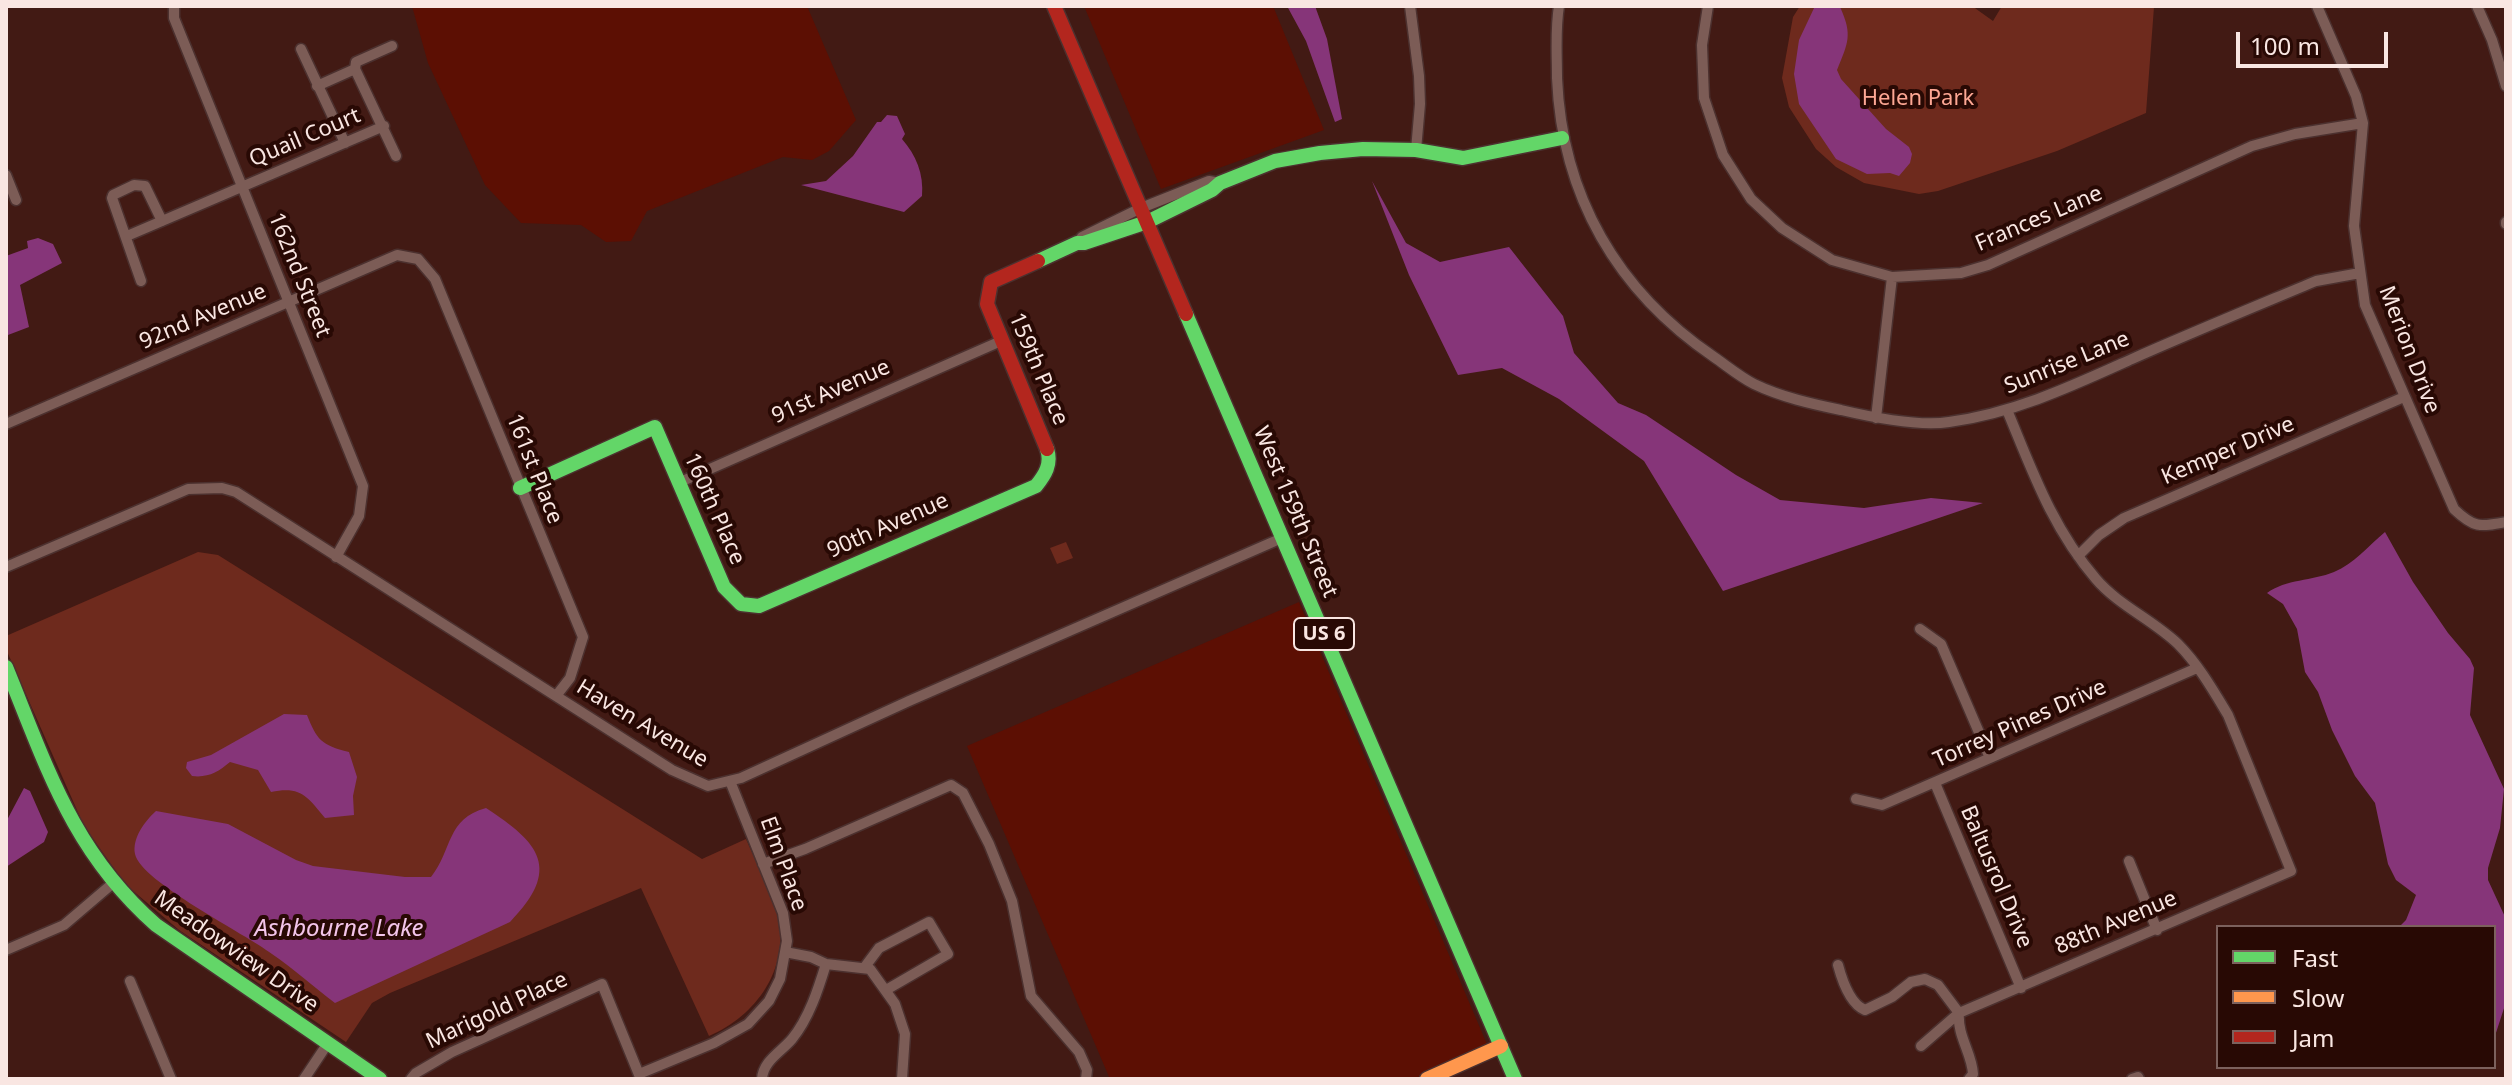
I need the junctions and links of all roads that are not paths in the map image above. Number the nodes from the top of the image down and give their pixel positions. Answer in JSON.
{"nodes":[{"id":1,"x":165,"y":6,"type":"edge"},
{"id":2,"x":174,"y":6,"type":"edge"},
{"id":3,"x":1054,"y":6,"type":"edge"},
{"id":4,"x":1410,"y":6,"type":"edge"},
{"id":5,"x":1559,"y":6,"type":"edge"},
{"id":6,"x":1708,"y":6,"type":"edge"},
{"id":7,"x":2317,"y":6,"type":"edge"},
{"id":8,"x":2477,"y":6,"type":"edge"},
{"id":9,"x":174,"y":18,"type":"junction"},
{"id":10,"x":392,"y":46,"type":"dead end"},
{"id":11,"x":301,"y":49,"type":"dead end"},
{"id":12,"x":355,"y":69,"type":"junction"},
{"id":13,"x":317,"y":86,"type":"junction"},
{"id":14,"x":2506,"y":86,"type":"edge"},
{"id":15,"x":2363,"y":123,"type":"junction"},
{"id":16,"x":384,"y":126,"type":"junction"},
{"id":17,"x":1562,"y":138,"type":"junction"},
{"id":18,"x":345,"y":143,"type":"junction"},
{"id":19,"x":1416,"y":150,"type":"junction"},
{"id":20,"x":396,"y":156,"type":"dead end"},
{"id":21,"x":6,"y":175,"type":"edge"},
{"id":22,"x":242,"y":187,"type":"junction"},
{"id":23,"x":16,"y":200,"type":"dead end"},
{"id":24,"x":1144,"y":215,"type":"junction"},
{"id":25,"x":162,"y":221,"type":"junction"},
{"id":26,"x":127,"y":236,"type":"junction"},
{"id":27,"x":418,"y":259,"type":"joint"},
{"id":28,"x":2360,"y":273,"type":"junction"},
{"id":29,"x":1892,"y":277,"type":"junction"},
{"id":30,"x":141,"y":281,"type":"dead end"},
{"id":31,"x":288,"y":302,"type":"junction"},
{"id":32,"x":1001,"y":341,"type":"junction"},
{"id":33,"x":2404,"y":397,"type":"junction"},
{"id":34,"x":2007,"y":410,"type":"junction"},
{"id":35,"x":1876,"y":418,"type":"junction"},
{"id":36,"x":6,"y":424,"type":"edge"},
{"id":37,"x":1047,"y":473,"type":"joint"},
{"id":38,"x":678,"y":483,"type":"junction"},
{"id":39,"x":520,"y":488,"type":"junction"},
{"id":40,"x":2506,"y":522,"type":"edge"},
{"id":41,"x":1282,"y":538,"type":"junction"},
{"id":42,"x":2078,"y":556,"type":"junction"},
{"id":43,"x":336,"y":557,"type":"junction"},
{"id":44,"x":6,"y":567,"type":"edge"},
{"id":45,"x":741,"y":604,"type":"joint"},
{"id":46,"x":1920,"y":629,"type":"dead end"},
{"id":47,"x":6,"y":667,"type":"edge"},
{"id":48,"x":2197,"y":668,"type":"junction"},
{"id":49,"x":556,"y":696,"type":"junction"},
{"id":50,"x":1990,"y":758,"type":"junction"},
{"id":51,"x":730,"y":781,"type":"junction"},
{"id":52,"x":1935,"y":783,"type":"junction"},
{"id":53,"x":1856,"y":799,"type":"dead end"},
{"id":54,"x":2129,"y":861,"type":"dead end"},
{"id":55,"x":763,"y":864,"type":"junction"},
{"id":56,"x":112,"y":884,"type":"junction"},
{"id":57,"x":2157,"y":930,"type":"junction"},
{"id":58,"x":6,"y":950,"type":"edge"},
{"id":59,"x":785,"y":952,"type":"junction"},
{"id":60,"x":826,"y":964,"type":"junction"},
{"id":61,"x":1838,"y":965,"type":"dead end"},
{"id":62,"x":864,"y":968,"type":"junction"},
{"id":63,"x":130,"y":981,"type":"dead end"},
{"id":64,"x":2021,"y":988,"type":"junction"},
{"id":65,"x":886,"y":990,"type":"junction"},
{"id":66,"x":1959,"y":1013,"type":"junction"},
{"id":67,"x":328,"y":1043,"type":"junction"},
{"id":68,"x":1501,"y":1046,"type":"junction"},
{"id":69,"x":1921,"y":1046,"type":"dead end"},
{"id":70,"x":640,"y":1076,"type":"edge"},
{"id":71,"x":171,"y":1079,"type":"edge"},
{"id":72,"x":304,"y":1079,"type":"edge"},
{"id":73,"x":380,"y":1079,"type":"edge"},
{"id":74,"x":411,"y":1079,"type":"edge"},
{"id":75,"x":762,"y":1079,"type":"edge"},
{"id":76,"x":902,"y":1079,"type":"edge"},
{"id":77,"x":1086,"y":1079,"type":"edge"},
{"id":78,"x":1427,"y":1079,"type":"edge"},
{"id":79,"x":1515,"y":1079,"type":"edge"},
{"id":80,"x":1969,"y":1079,"type":"edge"},
{"id":81,"x":2132,"y":1079,"type":"edge"},
{"id":82,"x":2139,"y":1079,"type":"edge"}],
"edges":[{"from":1,"to":9,"type":"street"},
{"from":2,"to":9,"type":"street","name":"162nd Street"},
{"from":3,"to":24,"type":"street","name":"West 159th Street","number":"US 6"},
{"from":4,"to":19,"type":"street"},
{"from":5,"to":17,"type":"street","name":"Sunrise Lane"},
{"from":6,"to":29,"type":"street","name":"Frances Lane"},
{"from":7,"to":15,"type":"street","name":"Merion Drive"},
{"from":8,"to":14,"type":"street"},
{"from":9,"to":22,"type":"street","name":"162nd Street"},
{"from":10,"to":12,"type":"street"},
{"from":11,"to":13,"type":"street"},
{"from":12,"to":13,"type":"street"},
{"from":12,"to":16,"type":"street"},
{"from":13,"to":18,"type":"street"},
{"from":15,"to":28,"type":"street","name":"Merion Drive"},
{"from":15,"to":29,"type":"street","name":"Frances Lane"},
{"from":16,"to":18,"type":"street","name":"Quail Court"},
{"from":16,"to":20,"type":"street"},
{"from":17,"to":19,"type":"street"},
{"from":17,"to":35,"type":"street","name":"Sunrise Lane"},
{"from":18,"to":22,"type":"street","name":"Quail Court"},
{"from":19,"to":24,"type":"street"},
{"from":21,"to":23,"type":"street"},
{"from":22,"to":25,"type":"street","name":"Quail Court"},
{"from":22,"to":31,"type":"street","name":"162nd Street"},
{"from":24,"to":32,"type":"street","name":"159th Place"},
{"from":24,"to":41,"type":"street","name":"West 159th Street","number":"US 6"},
{"from":25,"to":26,"type":"street","name":"Quail Court"},
{"from":25,"to":26,"type":"street"},
{"from":26,"to":30,"type":"street"},
{"from":27,"to":31,"type":"street","name":"92nd Avenue"},
{"from":27,"to":39,"type":"street","name":"161st Place"},
{"from":28,"to":33,"type":"street","name":"Merion Drive"},
{"from":28,"to":34,"type":"street","name":"Sunrise Lane"},
{"from":29,"to":35,"type":"street"},
{"from":31,"to":36,"type":"street","name":"92nd Avenue"},
{"from":31,"to":43,"type":"street","name":"162nd Street"},
{"from":32,"to":37,"type":"street","name":"159th Place"},
{"from":32,"to":38,"type":"street","name":"91st Avenue"},
{"from":33,"to":40,"type":"street","name":"Merion Drive"},
{"from":33,"to":42,"type":"street","name":"Kemper Drive"},
{"from":34,"to":35,"type":"street","name":"Sunrise Lane"},
{"from":34,"to":42,"type":"street"},
{"from":37,"to":45,"type":"street","name":"90th Avenue"},
{"from":38,"to":39,"type":"street","name":"160th Place"},
{"from":38,"to":45,"type":"street","name":"160th Place"},
{"from":39,"to":49,"type":"street","name":"161st Place"},
{"from":41,"to":51,"type":"street","name":"Haven Avenue"},
{"from":41,"to":68,"type":"street","name":"West 159th Street","number":"US 6"},
{"from":42,"to":48,"type":"street"},
{"from":43,"to":44,"type":"street","name":"Haven Avenue"},
{"from":43,"to":49,"type":"street","name":"Haven Avenue"},
{"from":46,"to":50,"type":"street"},
{"from":47,"to":56,"type":"street","name":"Meadowview Drive"},
{"from":48,"to":50,"type":"street","name":"Torrey Pines Drive"},
{"from":48,"to":57,"type":"street","name":"88th Avenue"},
{"from":49,"to":51,"type":"street","name":"Haven Avenue"},
{"from":50,"to":52,"type":"street","name":"Torrey Pines Drive"},
{"from":51,"to":55,"type":"street","name":"Elm Place"},
{"from":52,"to":53,"type":"street","name":"Torrey Pines Drive"},
{"from":52,"to":64,"type":"street","name":"Baltusrol Drive"},
{"from":54,"to":57,"type":"street"},
{"from":55,"to":59,"type":"street","name":"Elm Place"},
{"from":55,"to":77,"type":"street"},
{"from":56,"to":58,"type":"street"},
{"from":56,"to":67,"type":"street","name":"Meadowview Drive"},
{"from":57,"to":64,"type":"street","name":"88th Avenue"},
{"from":59,"to":60,"type":"street"},
{"from":59,"to":70,"type":"street","name":"Elm Place"},
{"from":60,"to":62,"type":"street"},
{"from":60,"to":75,"type":"street"},
{"from":61,"to":66,"type":"street"},
{"from":62,"to":65,"type":"street"},
{"from":62,"to":65,"type":"street"},
{"from":63,"to":71,"type":"street"},
{"from":64,"to":66,"type":"street","name":"88th Avenue"},
{"from":65,"to":76,"type":"street"},
{"from":66,"to":69,"type":"street","name":"88th Avenue"},
{"from":66,"to":80,"type":"street"},
{"from":67,"to":72,"type":"street"},
{"from":67,"to":73,"type":"street","name":"Meadowview Drive"},
{"from":68,"to":78,"type":"street"},
{"from":68,"to":79,"type":"street","name":"West 159th Street","number":"US 6"},
{"from":70,"to":74,"type":"street","name":"Marigold Place"},
{"from":81,"to":82,"type":"street"}]}
